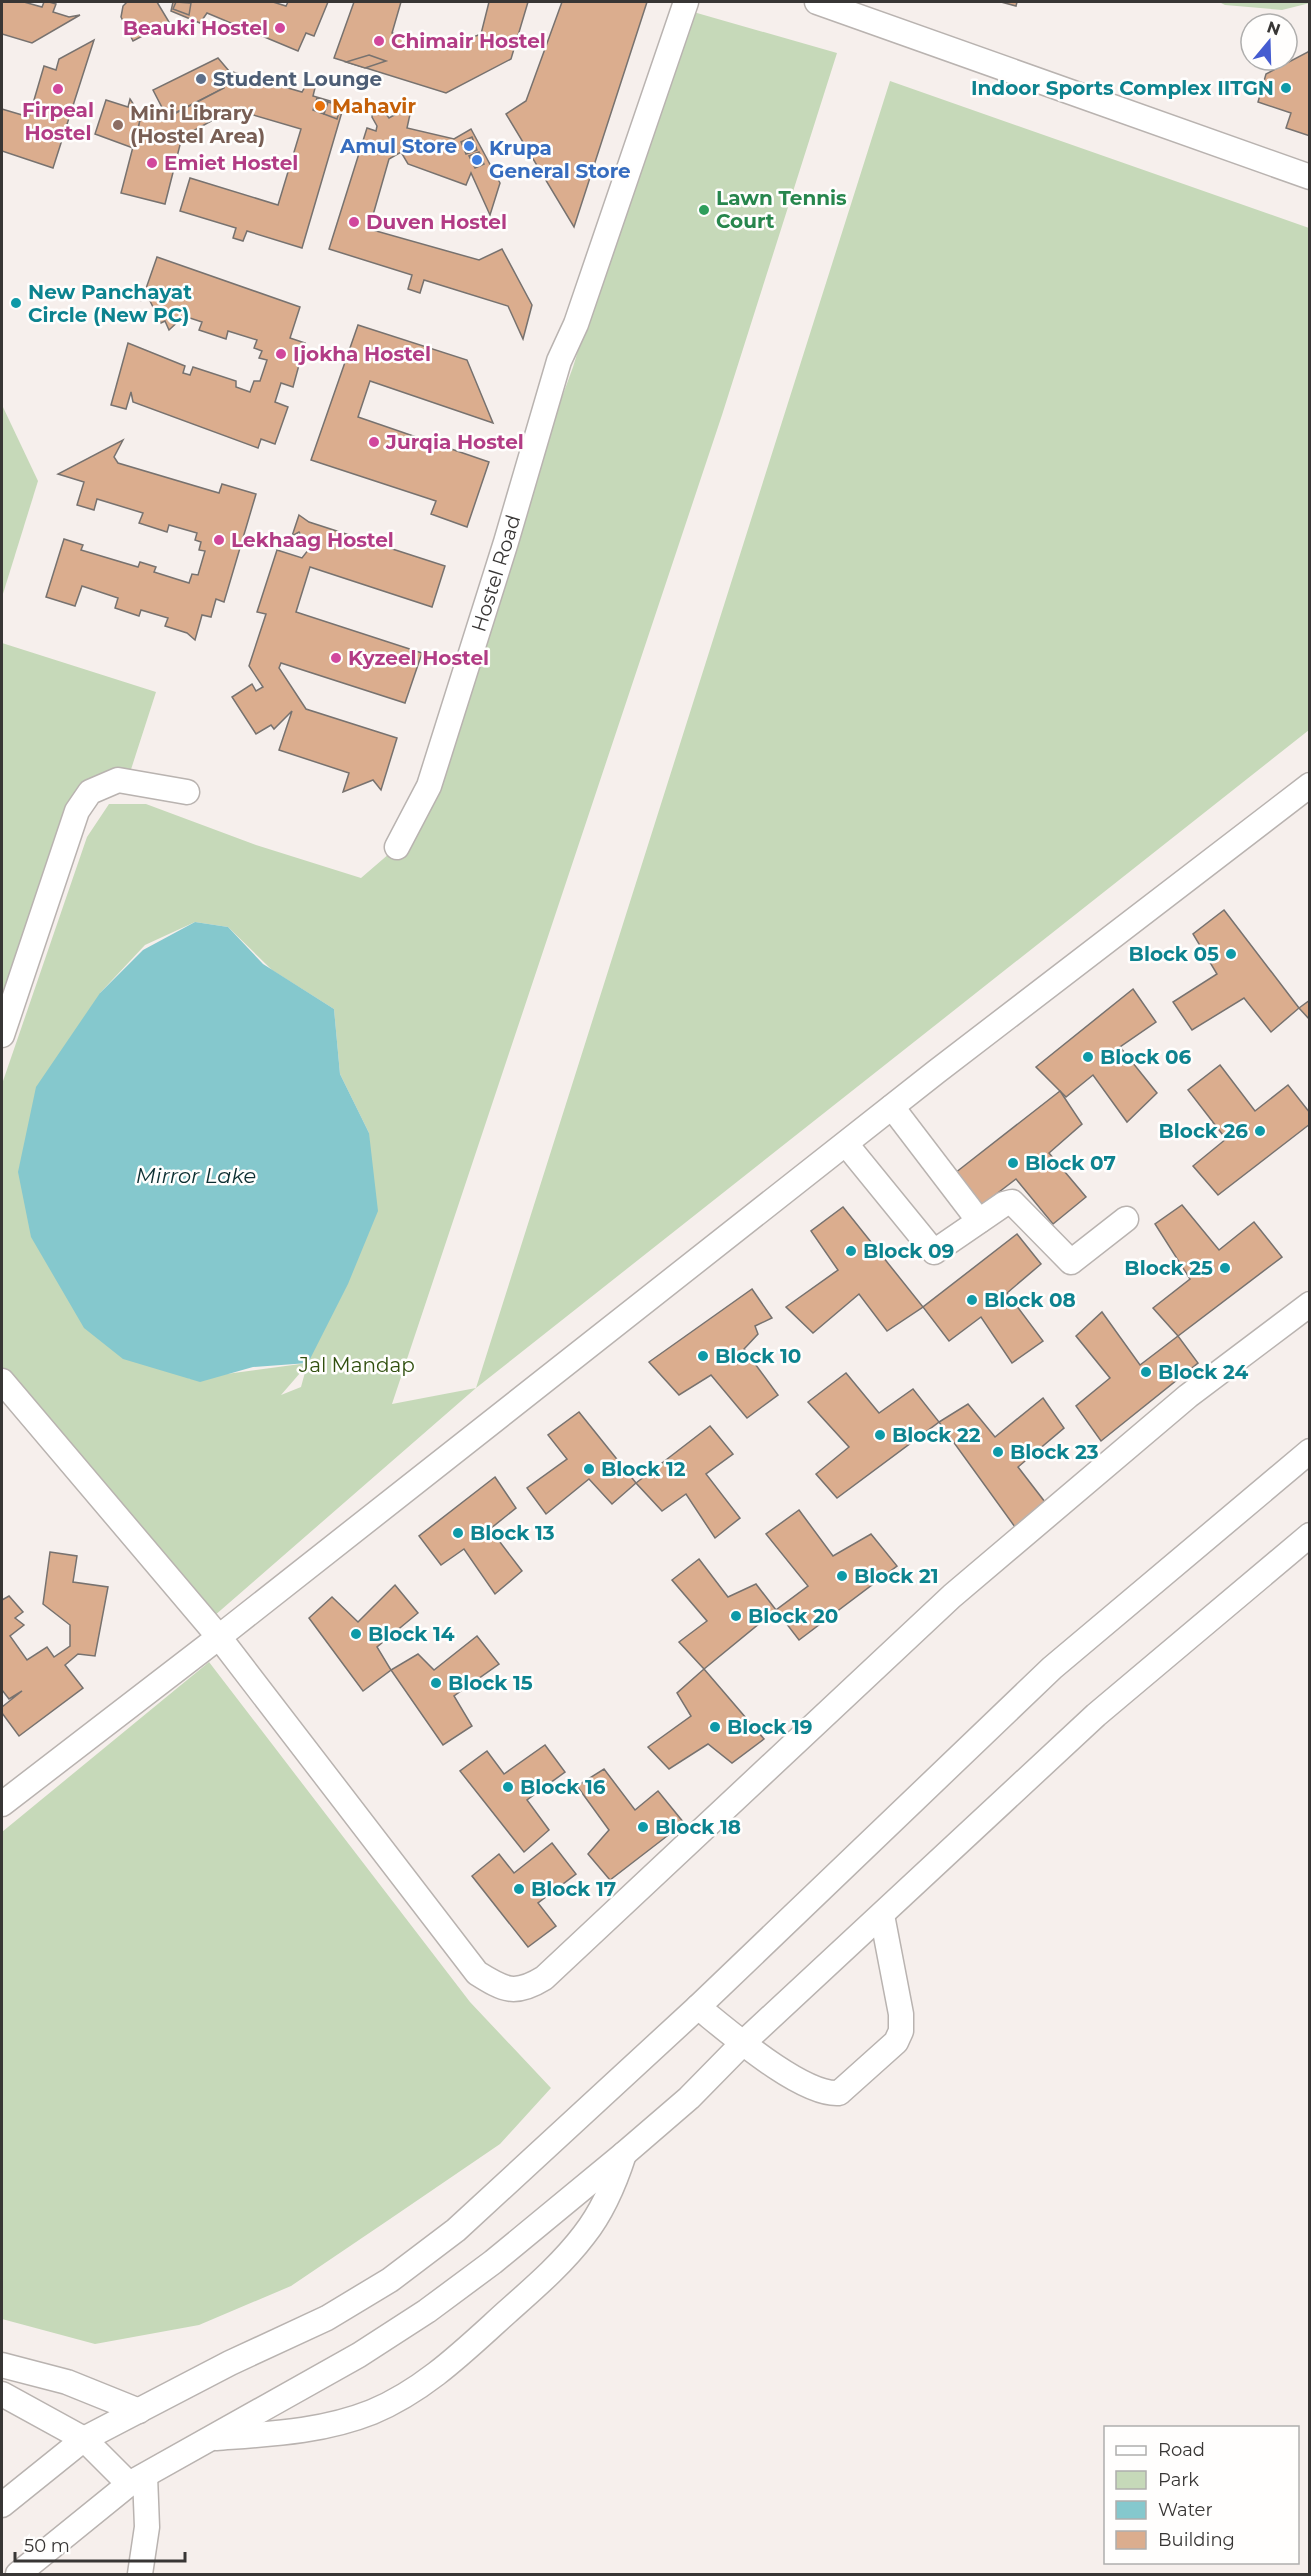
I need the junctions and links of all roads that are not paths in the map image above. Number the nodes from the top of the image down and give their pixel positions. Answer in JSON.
{"nodes":[{"id":1,"x":686,"y":2,"type":"edge"},
{"id":2,"x":817,"y":2,"type":"edge"},
{"id":3,"x":870,"y":11,"type":"edge"},
{"id":4,"x":1310,"y":177,"type":"edge"},
{"id":5,"x":1310,"y":786,"type":"edge"},
{"id":6,"x":187,"y":792,"type":"dead end"},
{"id":7,"x":397,"y":848,"type":"dead end"},
{"id":8,"x":2,"y":1035,"type":"edge"},
{"id":9,"x":892,"y":1107,"type":"junction"},
{"id":10,"x":846,"y":1144,"type":"junction"},
{"id":11,"x":1126,"y":1219,"type":"dead end"},
{"id":12,"x":979,"y":1221,"type":"junction"},
{"id":13,"x":1310,"y":1304,"type":"edge"},
{"id":14,"x":2,"y":1381,"type":"edge"},
{"id":15,"x":1310,"y":1451,"type":"edge"},
{"id":16,"x":1310,"y":1535,"type":"edge"},
{"id":17,"x":219,"y":1637,"type":"junction"},
{"id":18,"x":2,"y":1804,"type":"edge"},
{"id":19,"x":882,"y":1915,"type":"junction"},
{"id":20,"x":698,"y":2007,"type":"junction"},
{"id":21,"x":743,"y":2043,"type":"junction"},
{"id":22,"x":624,"y":2154,"type":"junction"},
{"id":23,"x":2,"y":2365,"type":"edge"},
{"id":24,"x":2,"y":2394,"type":"edge"},
{"id":25,"x":140,"y":2410,"type":"junction"},
{"id":26,"x":84,"y":2439,"type":"junction"},
{"id":27,"x":211,"y":2439,"type":"junction"},
{"id":28,"x":137,"y":2480,"type":"junction"},
{"id":29,"x":2,"y":2505,"type":"edge"},
{"id":30,"x":18,"y":2574,"type":"edge"},
{"id":31,"x":140,"y":2574,"type":"edge"}],
"edges":[{"from":1,"to":7,"type":"street","name":"Hostel Road"},
{"from":2,"to":3,"type":"street"},
{"from":3,"to":4,"type":"street"},
{"from":5,"to":9,"type":"street"},
{"from":6,"to":8,"type":"street"},
{"from":9,"to":10,"type":"street"},
{"from":9,"to":12,"type":"street"},
{"from":10,"to":12,"type":"street"},
{"from":10,"to":17,"type":"street"},
{"from":11,"to":12,"type":"street"},
{"from":13,"to":17,"type":"street"},
{"from":14,"to":17,"type":"street"},
{"from":15,"to":20,"type":"street"},
{"from":16,"to":19,"type":"street"},
{"from":17,"to":18,"type":"street"},
{"from":19,"to":21,"type":"street"},
{"from":19,"to":21,"type":"street"},
{"from":20,"to":21,"type":"street"},
{"from":20,"to":25,"type":"street"},
{"from":21,"to":22,"type":"street"},
{"from":22,"to":27,"type":"street"},
{"from":22,"to":27,"type":"street"},
{"from":23,"to":25,"type":"street"},
{"from":24,"to":26,"type":"street"},
{"from":25,"to":26,"type":"street"},
{"from":26,"to":28,"type":"street"},
{"from":26,"to":29,"type":"street"},
{"from":27,"to":28,"type":"street"},
{"from":28,"to":30,"type":"street"},
{"from":28,"to":31,"type":"street"}]}
